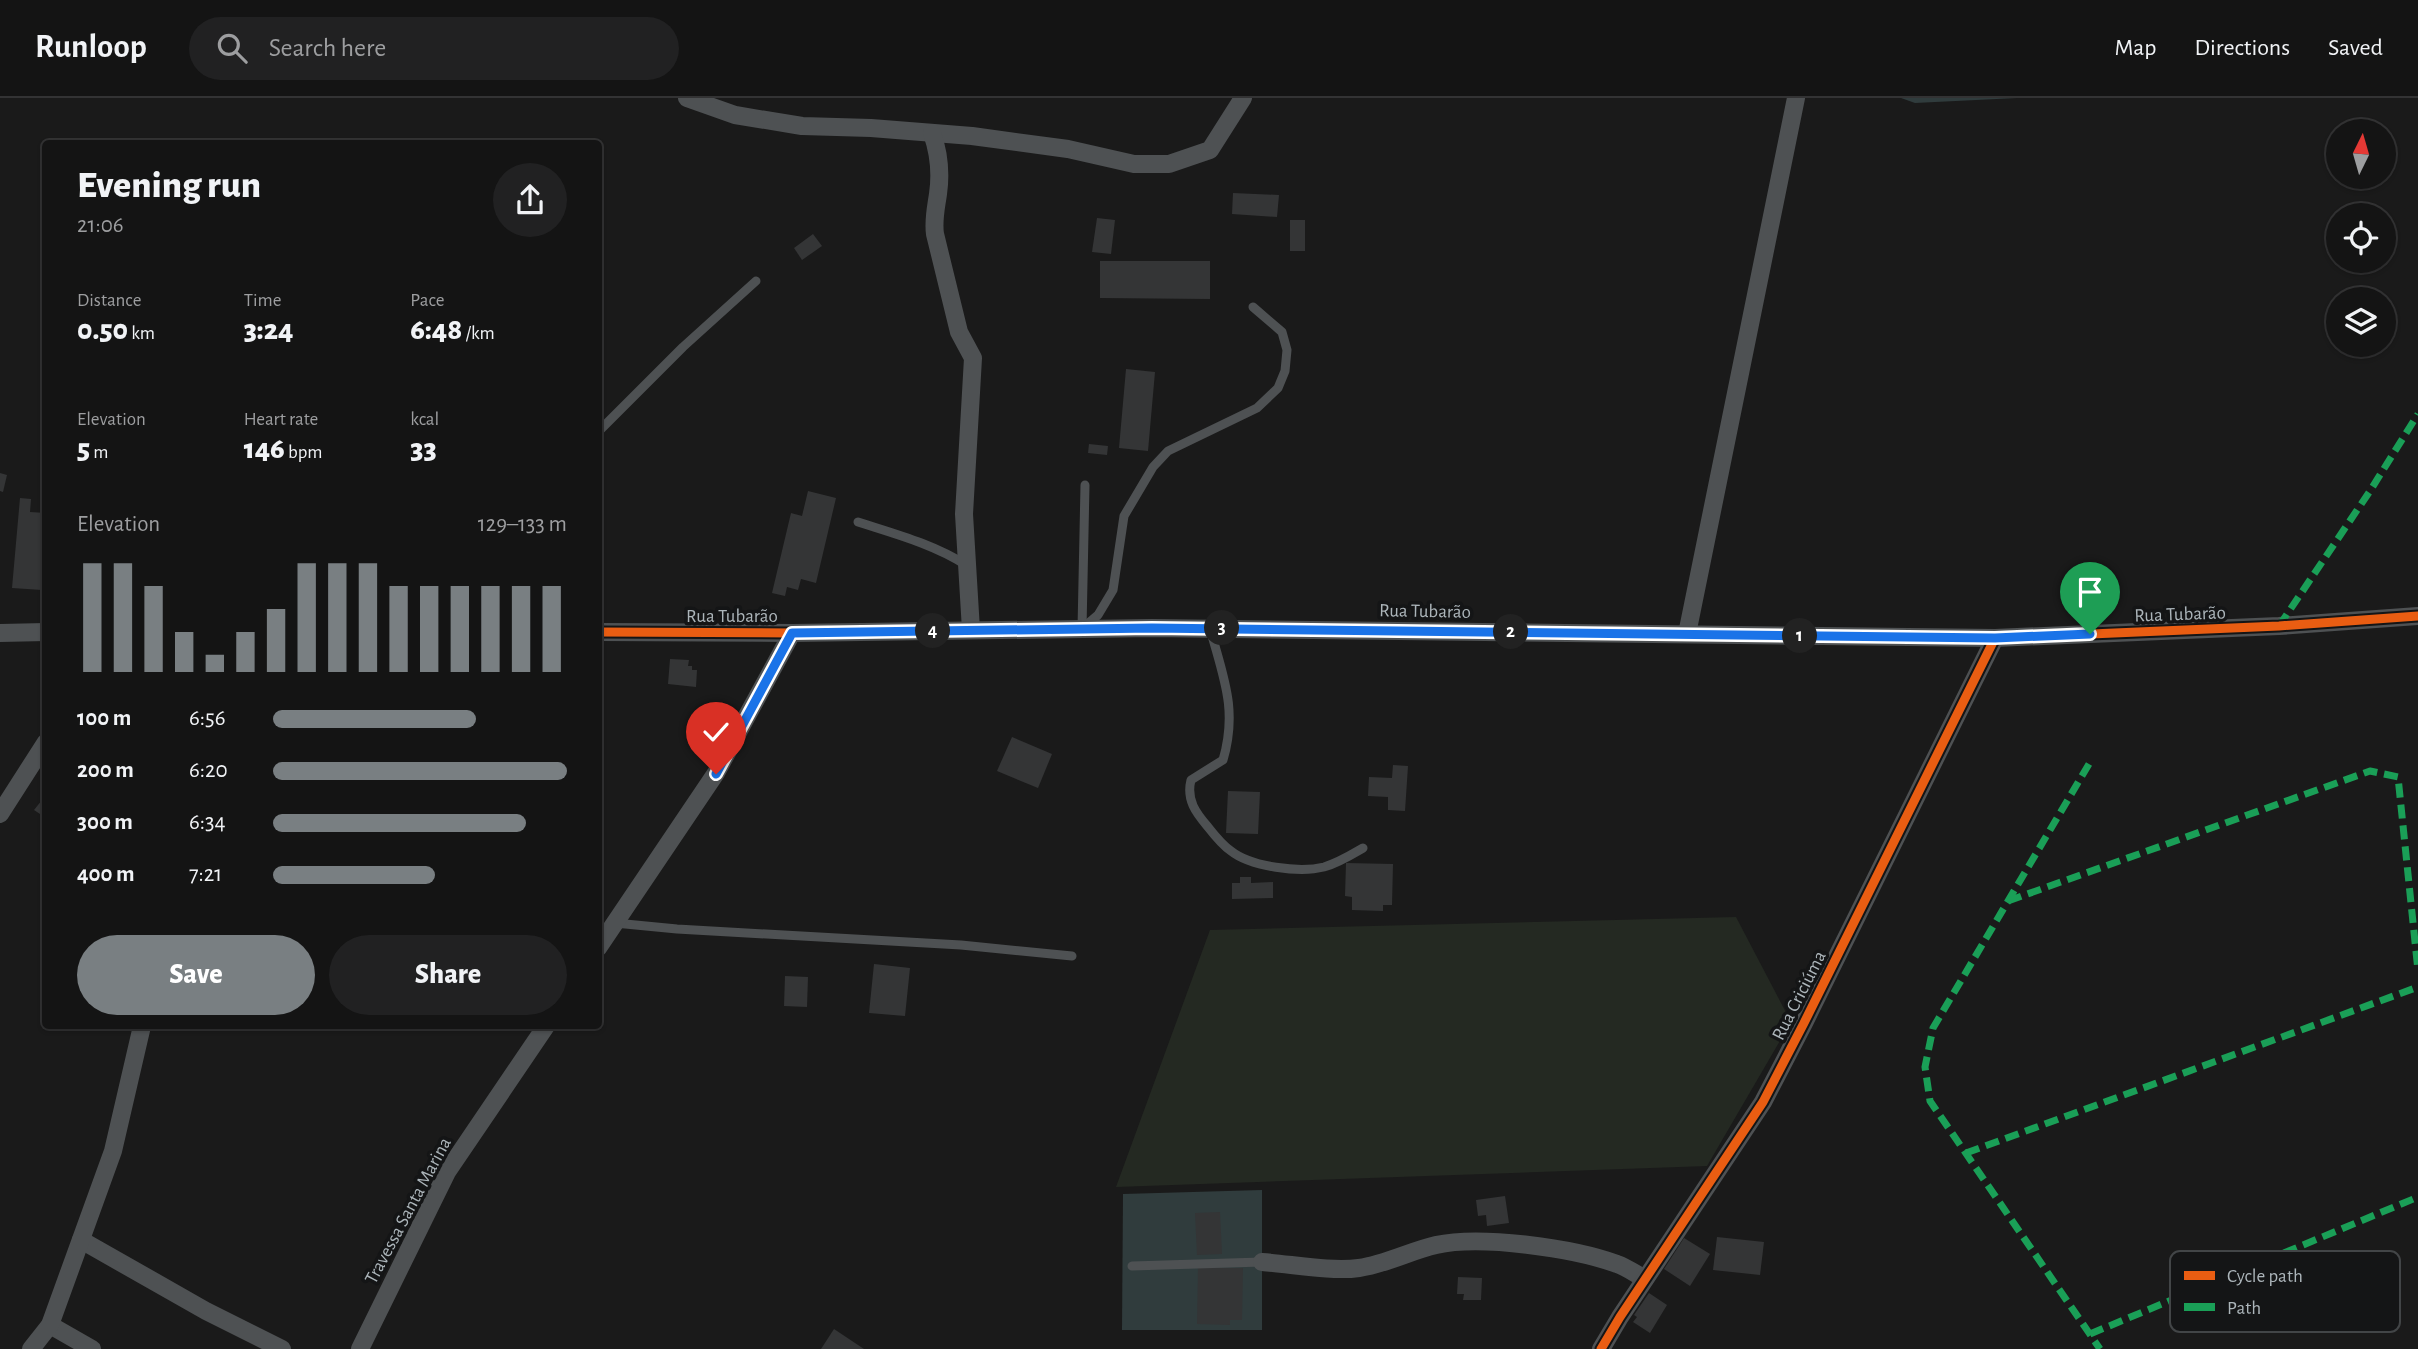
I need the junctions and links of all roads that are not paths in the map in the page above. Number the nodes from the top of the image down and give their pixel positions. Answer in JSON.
{"nodes":[{"id":1,"x":687,"y":98,"type":"edge"},
{"id":2,"x":1243,"y":98,"type":"edge"},
{"id":3,"x":1796,"y":98,"type":"edge"},
{"id":4,"x":932,"y":132,"type":"junction"},
{"id":5,"x":756,"y":281,"type":"dead end"},
{"id":6,"x":1253,"y":307,"type":"dead end"},
{"id":7,"x":602,"y":428,"type":"edge"},
{"id":8,"x":1085,"y":485,"type":"dead end"},
{"id":9,"x":858,"y":522,"type":"dead end"},
{"id":10,"x":966,"y":565,"type":"junction"},
{"id":11,"x":2418,"y":616,"type":"edge"},
{"id":12,"x":1210,"y":628,"type":"junction"},
{"id":13,"x":1082,"y":629,"type":"junction"},
{"id":14,"x":971,"y":630,"type":"junction"},
{"id":15,"x":42,"y":632,"type":"edge"},
{"id":16,"x":602,"y":632,"type":"edge"},
{"id":17,"x":0,"y":633,"type":"edge"},
{"id":18,"x":792,"y":633,"type":"junction"},
{"id":19,"x":1687,"y":634,"type":"junction"},
{"id":20,"x":1995,"y":638,"type":"junction"},
{"id":21,"x":42,"y":748,"type":"edge"},
{"id":22,"x":0,"y":814,"type":"edge"},
{"id":23,"x":1363,"y":848,"type":"dead end"},
{"id":24,"x":615,"y":923,"type":"junction"},
{"id":25,"x":602,"y":941,"type":"edge"},
{"id":26,"x":1072,"y":956,"type":"dead end"},
{"id":27,"x":141,"y":1029,"type":"edge"},
{"id":28,"x":544,"y":1029,"type":"edge"},
{"id":29,"x":81,"y":1240,"type":"junction"},
{"id":30,"x":1262,"y":1262,"type":"joint"},
{"id":31,"x":1132,"y":1266,"type":"dead end"},
{"id":32,"x":1645,"y":1279,"type":"junction"},
{"id":33,"x":50,"y":1325,"type":"junction"},
{"id":34,"x":31,"y":1349,"type":"edge"},
{"id":35,"x":92,"y":1349,"type":"edge"},
{"id":36,"x":282,"y":1349,"type":"edge"},
{"id":37,"x":360,"y":1349,"type":"edge"},
{"id":38,"x":1601,"y":1349,"type":"edge"}],
"edges":[{"from":1,"to":4,"type":"street"},
{"from":2,"to":4,"type":"street"},
{"from":3,"to":19,"type":"street"},
{"from":4,"to":10,"type":"street"},
{"from":5,"to":7,"type":"lane"},
{"from":6,"to":13,"type":"lane"},
{"from":8,"to":13,"type":"lane"},
{"from":9,"to":10,"type":"lane"},
{"from":10,"to":14,"type":"street"},
{"from":11,"to":20,"type":"street","name":"Rua Tubarão"},
{"from":12,"to":13,"type":"street","name":"Rua Tubarão"},
{"from":12,"to":19,"type":"street","name":"Rua Tubarão"},
{"from":12,"to":23,"type":"lane"},
{"from":13,"to":14,"type":"street","name":"Rua Tubarão"},
{"from":14,"to":18,"type":"street","name":"Rua Tubarão"},
{"from":15,"to":17,"type":"street"},
{"from":16,"to":18,"type":"street","name":"Rua Tubarão"},
{"from":18,"to":24,"type":"street"},
{"from":19,"to":20,"type":"street","name":"Rua Tubarão"},
{"from":20,"to":32,"type":"street","name":"Rua Criciúma"},
{"from":21,"to":22,"type":"street"},
{"from":24,"to":25,"type":"street"},
{"from":24,"to":26,"type":"lane"},
{"from":27,"to":29,"type":"street"},
{"from":28,"to":37,"type":"street","name":"Travessa Santa Marina"},
{"from":29,"to":33,"type":"street"},
{"from":29,"to":36,"type":"street"},
{"from":30,"to":31,"type":"lane"},
{"from":30,"to":32,"type":"street"},
{"from":32,"to":38,"type":"street","name":"Rua Criciúma"},
{"from":33,"to":34,"type":"street"},
{"from":33,"to":35,"type":"street"}]}
